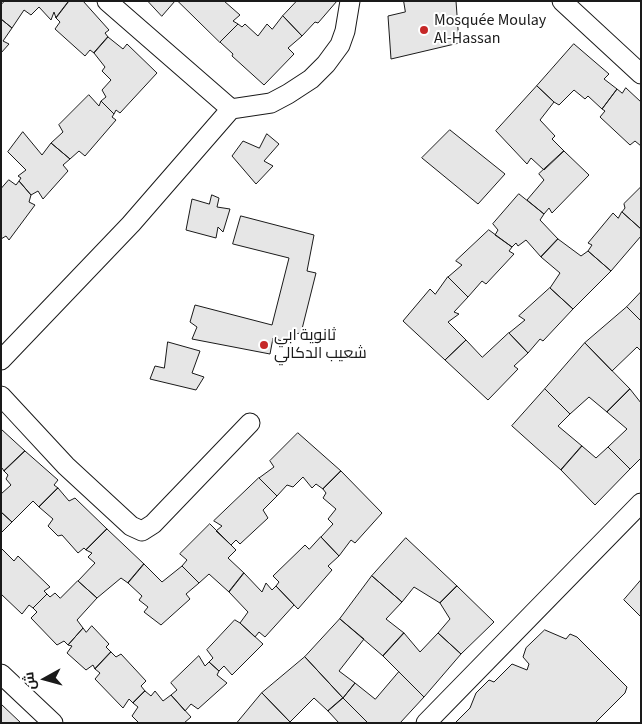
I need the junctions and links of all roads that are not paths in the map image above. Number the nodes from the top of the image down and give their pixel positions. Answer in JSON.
{"nodes":[{"id":1,"x":107,"y":1,"type":"edge"},
{"id":2,"x":350,"y":1,"type":"edge"},
{"id":3,"x":562,"y":1,"type":"edge"},
{"id":4,"x":641,"y":74,"type":"edge"},
{"id":5,"x":231,"y":109,"type":"junction"},
{"id":6,"x":1,"y":360,"type":"edge"},
{"id":7,"x":1,"y":396,"type":"edge"},
{"id":8,"x":250,"y":423,"type":"dead end"},
{"id":9,"x":641,"y":503,"type":"edge"},
{"id":10,"x":1,"y":674,"type":"edge"},
{"id":11,"x":53,"y":723,"type":"edge"},
{"id":12,"x":426,"y":723,"type":"edge"}],
"edges":[{"from":1,"to":5,"type":"street"},
{"from":2,"to":5,"type":"street"},
{"from":3,"to":4,"type":"street"},
{"from":5,"to":6,"type":"street"},
{"from":7,"to":8,"type":"street"},
{"from":9,"to":12,"type":"street"},
{"from":10,"to":11,"type":"street"}]}
